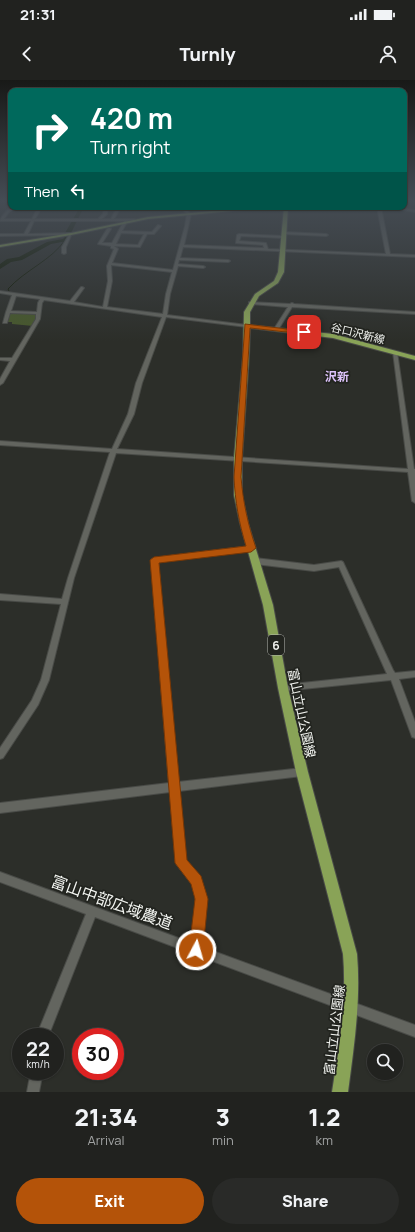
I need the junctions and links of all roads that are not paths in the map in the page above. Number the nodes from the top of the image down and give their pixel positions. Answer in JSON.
{"nodes":[{"id":1,"x":64,"y":246,"type":"edge"},
{"id":2,"x":113,"y":246,"type":"edge"},
{"id":3,"x":182,"y":246,"type":"edge"},
{"id":4,"x":188,"y":246,"type":"edge"},
{"id":5,"x":283,"y":246,"type":"edge"},
{"id":6,"x":387,"y":246,"type":"edge"},
{"id":7,"x":266,"y":249,"type":"joint"},
{"id":8,"x":283,"y":250,"type":"junction"},
{"id":9,"x":64,"y":253,"type":"dead end"},
{"id":10,"x":388,"y":254,"type":"junction"},
{"id":11,"x":415,"y":256,"type":"edge"},
{"id":12,"x":178,"y":259,"type":"junction"},
{"id":13,"x":228,"y":261,"type":"dead end"},
{"id":14,"x":110,"y":264,"type":"junction"},
{"id":15,"x":176,"y":265,"type":"junction"},
{"id":16,"x":203,"y":266,"type":"dead end"},
{"id":17,"x":174,"y":271,"type":"junction"},
{"id":18,"x":82,"y":288,"type":"dead end"},
{"id":19,"x":0,"y":292,"type":"edge"},
{"id":20,"x":15,"y":294,"type":"junction"},
{"id":21,"x":42,"y":299,"type":"junction"},
{"id":22,"x":72,"y":303,"type":"junction"},
{"id":23,"x":251,"y":303,"type":"junction"},
{"id":24,"x":292,"y":304,"type":"junction"},
{"id":25,"x":105,"y":308,"type":"junction"},
{"id":26,"x":8,"y":312,"type":"junction"},
{"id":27,"x":415,"y":312,"type":"edge"},
{"id":28,"x":38,"y":314,"type":"junction"},
{"id":29,"x":164,"y":316,"type":"junction"},
{"id":30,"x":4,"y":322,"type":"dead end"},
{"id":31,"x":247,"y":326,"type":"junction"},
{"id":32,"x":276,"y":329,"type":"junction"},
{"id":33,"x":395,"y":352,"type":"junction"},
{"id":34,"x":415,"y":358,"type":"edge"},
{"id":35,"x":0,"y":359,"type":"edge"},
{"id":36,"x":13,"y":360,"type":"junction"},
{"id":37,"x":0,"y":382,"type":"edge"},
{"id":38,"x":0,"y":443,"type":"edge"},
{"id":39,"x":114,"y":450,"type":"junction"},
{"id":40,"x":238,"y":458,"type":"junction"},
{"id":41,"x":413,"y":471,"type":"edge"},
{"id":42,"x":415,"y":501,"type":"edge"},
{"id":43,"x":251,"y":548,"type":"junction"},
{"id":44,"x":255,"y":561,"type":"junction"},
{"id":45,"x":0,"y":597,"type":"edge"},
{"id":46,"x":65,"y":602,"type":"junction"},
{"id":47,"x":415,"y":674,"type":"edge"},
{"id":48,"x":394,"y":677,"type":"junction"},
{"id":49,"x":283,"y":688,"type":"junction"},
{"id":50,"x":415,"y":734,"type":"edge"},
{"id":51,"x":0,"y":755,"type":"edge"},
{"id":52,"x":302,"y":772,"type":"junction"},
{"id":53,"x":174,"y":787,"type":"junction"},
{"id":54,"x":0,"y":808,"type":"edge"},
{"id":55,"x":0,"y":877,"type":"edge"},
{"id":56,"x":92,"y":912,"type":"junction"},
{"id":57,"x":196,"y":950,"type":"junction"},
{"id":58,"x":351,"y":1008,"type":"junction"},
{"id":59,"x":46,"y":1028,"type":"edge"},
{"id":60,"x":415,"y":1031,"type":"edge"},
{"id":61,"x":35,"y":1080,"type":"edge"},
{"id":62,"x":33,"y":1092,"type":"edge"},
{"id":63,"x":340,"y":1092,"type":"edge"}],
"edges":[{"from":1,"to":9,"type":"street"},
{"from":2,"to":14,"type":"street"},
{"from":3,"to":12,"type":"street"},
{"from":4,"to":7,"type":"street"},
{"from":5,"to":8,"type":"main road"},
{"from":6,"to":10,"type":"street"},
{"from":7,"to":8,"type":"street"},
{"from":8,"to":10,"type":"street"},
{"from":8,"to":23,"type":"main road"},
{"from":10,"to":11,"type":"street"},
{"from":12,"to":13,"type":"street"},
{"from":12,"to":15,"type":"street"},
{"from":14,"to":17,"type":"street"},
{"from":14,"to":25,"type":"street"},
{"from":15,"to":16,"type":"street"},
{"from":15,"to":17,"type":"street"},
{"from":17,"to":29,"type":"street"},
{"from":18,"to":22,"type":"street"},
{"from":19,"to":20,"type":"street"},
{"from":20,"to":21,"type":"street"},
{"from":20,"to":26,"type":"street"},
{"from":21,"to":22,"type":"street"},
{"from":21,"to":28,"type":"street"},
{"from":22,"to":25,"type":"street"},
{"from":23,"to":24,"type":"street"},
{"from":23,"to":31,"type":"main road","name":"富山立山公園線","number":"6"},
{"from":24,"to":27,"type":"street"},
{"from":24,"to":32,"type":"street"},
{"from":25,"to":29,"type":"street"},
{"from":26,"to":28,"type":"street"},
{"from":26,"to":30,"type":"street"},
{"from":28,"to":36,"type":"street"},
{"from":29,"to":31,"type":"street"},
{"from":29,"to":39,"type":"street"},
{"from":31,"to":32,"type":"main road","name":"谷口沢新線"},
{"from":31,"to":40,"type":"main road","name":"富山立山公園線","number":"6"},
{"from":32,"to":33,"type":"main road","name":"谷口沢新線"},
{"from":33,"to":34,"type":"main road","name":"谷口沢新線"},
{"from":33,"to":41,"type":"street"},
{"from":35,"to":36,"type":"street"},
{"from":36,"to":37,"type":"street"},
{"from":38,"to":39,"type":"street"},
{"from":39,"to":40,"type":"street"},
{"from":39,"to":46,"type":"street"},
{"from":40,"to":41,"type":"street"},
{"from":40,"to":43,"type":"main road","name":"富山立山公園線","number":"6"},
{"from":41,"to":42,"type":"street"},
{"from":43,"to":44,"type":"main road","name":"富山立山公園線","number":"6"},
{"from":43,"to":53,"type":"street"},
{"from":44,"to":48,"type":"street"},
{"from":44,"to":49,"type":"main road","name":"富山立山公園線","number":"6"},
{"from":45,"to":46,"type":"street"},
{"from":46,"to":51,"type":"street"},
{"from":47,"to":48,"type":"street"},
{"from":48,"to":49,"type":"street"},
{"from":48,"to":50,"type":"street"},
{"from":49,"to":52,"type":"main road","name":"富山立山公園線","number":"6"},
{"from":52,"to":53,"type":"street"},
{"from":52,"to":58,"type":"main road","name":"富山立山公園線","number":"6"},
{"from":53,"to":54,"type":"street"},
{"from":53,"to":57,"type":"street"},
{"from":55,"to":56,"type":"street","name":"富山中部広域農道"},
{"from":56,"to":57,"type":"street","name":"富山中部広域農道"},
{"from":56,"to":59,"type":"street"},
{"from":57,"to":58,"type":"street","name":"富山中部広域農道"},
{"from":58,"to":60,"type":"street","name":"富山中部広域農道"},
{"from":58,"to":63,"type":"main road","name":"富山立山公園線","number":"6"},
{"from":61,"to":62,"type":"street"}]}
